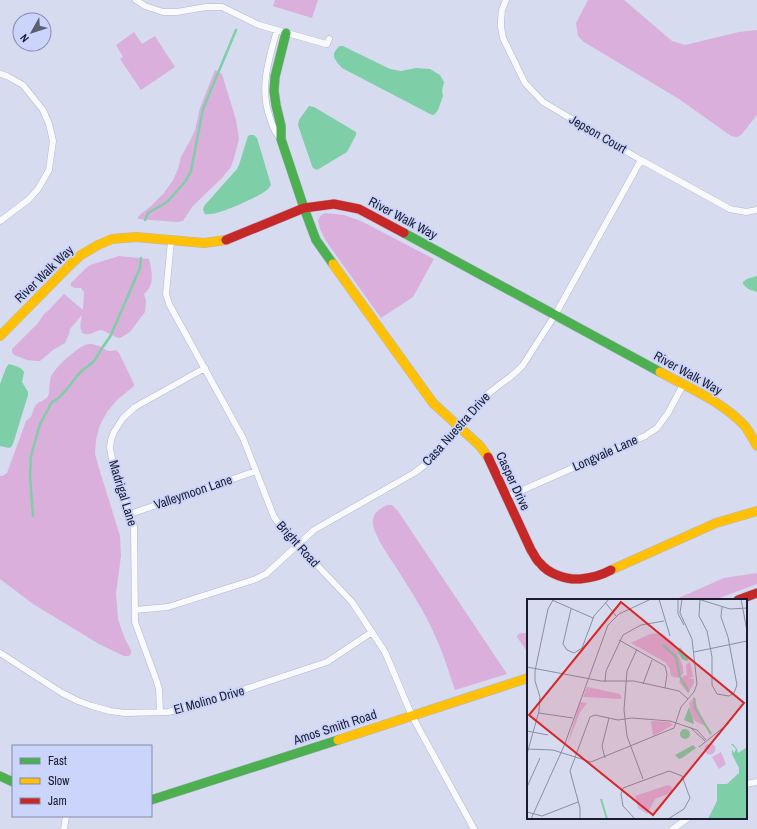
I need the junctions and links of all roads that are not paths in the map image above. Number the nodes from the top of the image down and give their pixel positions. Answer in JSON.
{"nodes":[{"id":1,"x":136,"y":0,"type":"edge"},
{"id":2,"x":506,"y":0,"type":"edge"},
{"id":3,"x":282,"y":32,"type":"junction"},
{"id":4,"x":329,"y":39,"type":"dead end"},
{"id":5,"x":0,"y":74,"type":"edge"},
{"id":6,"x":641,"y":160,"type":"junction"},
{"id":7,"x":304,"y":208,"type":"junction"},
{"id":8,"x":757,"y":210,"type":"edge"},
{"id":9,"x":0,"y":221,"type":"edge"},
{"id":10,"x":171,"y":241,"type":"junction"},
{"id":11,"x":555,"y":315,"type":"junction"},
{"id":12,"x":0,"y":336,"type":"edge"},
{"id":13,"x":205,"y":368,"type":"junction"},
{"id":14,"x":683,"y":385,"type":"junction"},
{"id":15,"x":459,"y":426,"type":"junction"},
{"id":16,"x":757,"y":446,"type":"edge"},
{"id":17,"x":256,"y":471,"type":"junction"},
{"id":18,"x":507,"y":497,"type":"junction"},
{"id":19,"x":757,"y":511,"type":"edge"},
{"id":20,"x":130,"y":514,"type":"junction"},
{"id":21,"x":298,"y":545,"type":"junction"},
{"id":22,"x":757,"y":593,"type":"edge"},
{"id":23,"x":741,"y":599,"type":"edge"},
{"id":24,"x":135,"y":610,"type":"junction"},
{"id":25,"x":372,"y":632,"type":"junction"},
{"id":26,"x":0,"y":653,"type":"edge"},
{"id":27,"x":527,"y":678,"type":"edge"},
{"id":28,"x":160,"y":712,"type":"junction"},
{"id":29,"x":412,"y":716,"type":"junction"},
{"id":30,"x":0,"y":776,"type":"edge"},
{"id":31,"x":12,"y":782,"type":"edge"},
{"id":32,"x":757,"y":782,"type":"edge"},
{"id":33,"x":747,"y":784,"type":"edge"},
{"id":34,"x":152,"y":800,"type":"edge"},
{"id":35,"x":66,"y":817,"type":"edge"},
{"id":36,"x":687,"y":819,"type":"edge"},
{"id":37,"x":64,"y":829,"type":"edge"},
{"id":38,"x":474,"y":829,"type":"edge"},
{"id":39,"x":673,"y":829,"type":"edge"}],
"edges":[{"from":1,"to":3,"type":"street"},
{"from":2,"to":6,"type":"street","name":"Jepson Court"},
{"from":3,"to":4,"type":"street"},
{"from":3,"to":7,"type":"street","name":"Casper Drive"},
{"from":5,"to":9,"type":"street"},
{"from":6,"to":8,"type":"street","name":"Jepson Court"},
{"from":6,"to":11,"type":"street","name":"Casa Nuestra Drive"},
{"from":7,"to":10,"type":"street","name":"River Walk Way"},
{"from":7,"to":11,"type":"street","name":"River Walk Way"},
{"from":7,"to":15,"type":"street","name":"Casper Drive"},
{"from":10,"to":12,"type":"street","name":"River Walk Way"},
{"from":10,"to":13,"type":"street","name":"Bright Road"},
{"from":11,"to":14,"type":"street","name":"River Walk Way"},
{"from":11,"to":15,"type":"street","name":"Casa Nuestra Drive"},
{"from":13,"to":17,"type":"street","name":"Bright Road"},
{"from":13,"to":20,"type":"street","name":"Madrigal Lane"},
{"from":14,"to":16,"type":"street","name":"River Walk Way"},
{"from":14,"to":18,"type":"street","name":"Longvale Lane"},
{"from":15,"to":18,"type":"street","name":"Casper Drive"},
{"from":15,"to":21,"type":"street","name":"Casa Nuestra Drive"},
{"from":17,"to":20,"type":"street","name":"Valleymoon Lane"},
{"from":17,"to":21,"type":"street","name":"Bright Road"},
{"from":18,"to":19,"type":"street","name":"Casper Drive"},
{"from":20,"to":24,"type":"street","name":"Madrigal Lane"},
{"from":21,"to":24,"type":"street","name":"Casa Nuestra Drive"},
{"from":21,"to":25,"type":"street","name":"Bright Road"},
{"from":22,"to":23,"type":"street"},
{"from":24,"to":28,"type":"street","name":"Madrigal Lane"},
{"from":25,"to":28,"type":"street","name":"El Molino Drive"},
{"from":25,"to":29,"type":"street","name":"Bright Road"},
{"from":26,"to":28,"type":"street","name":"El Molino Drive"},
{"from":27,"to":29,"type":"street","name":"Amos Smith Road"},
{"from":29,"to":34,"type":"street","name":"Amos Smith Road"},
{"from":29,"to":38,"type":"street","name":"Bright Road"},
{"from":30,"to":31,"type":"street"},
{"from":32,"to":33,"type":"street"},
{"from":35,"to":37,"type":"street"},
{"from":36,"to":39,"type":"street"}]}
